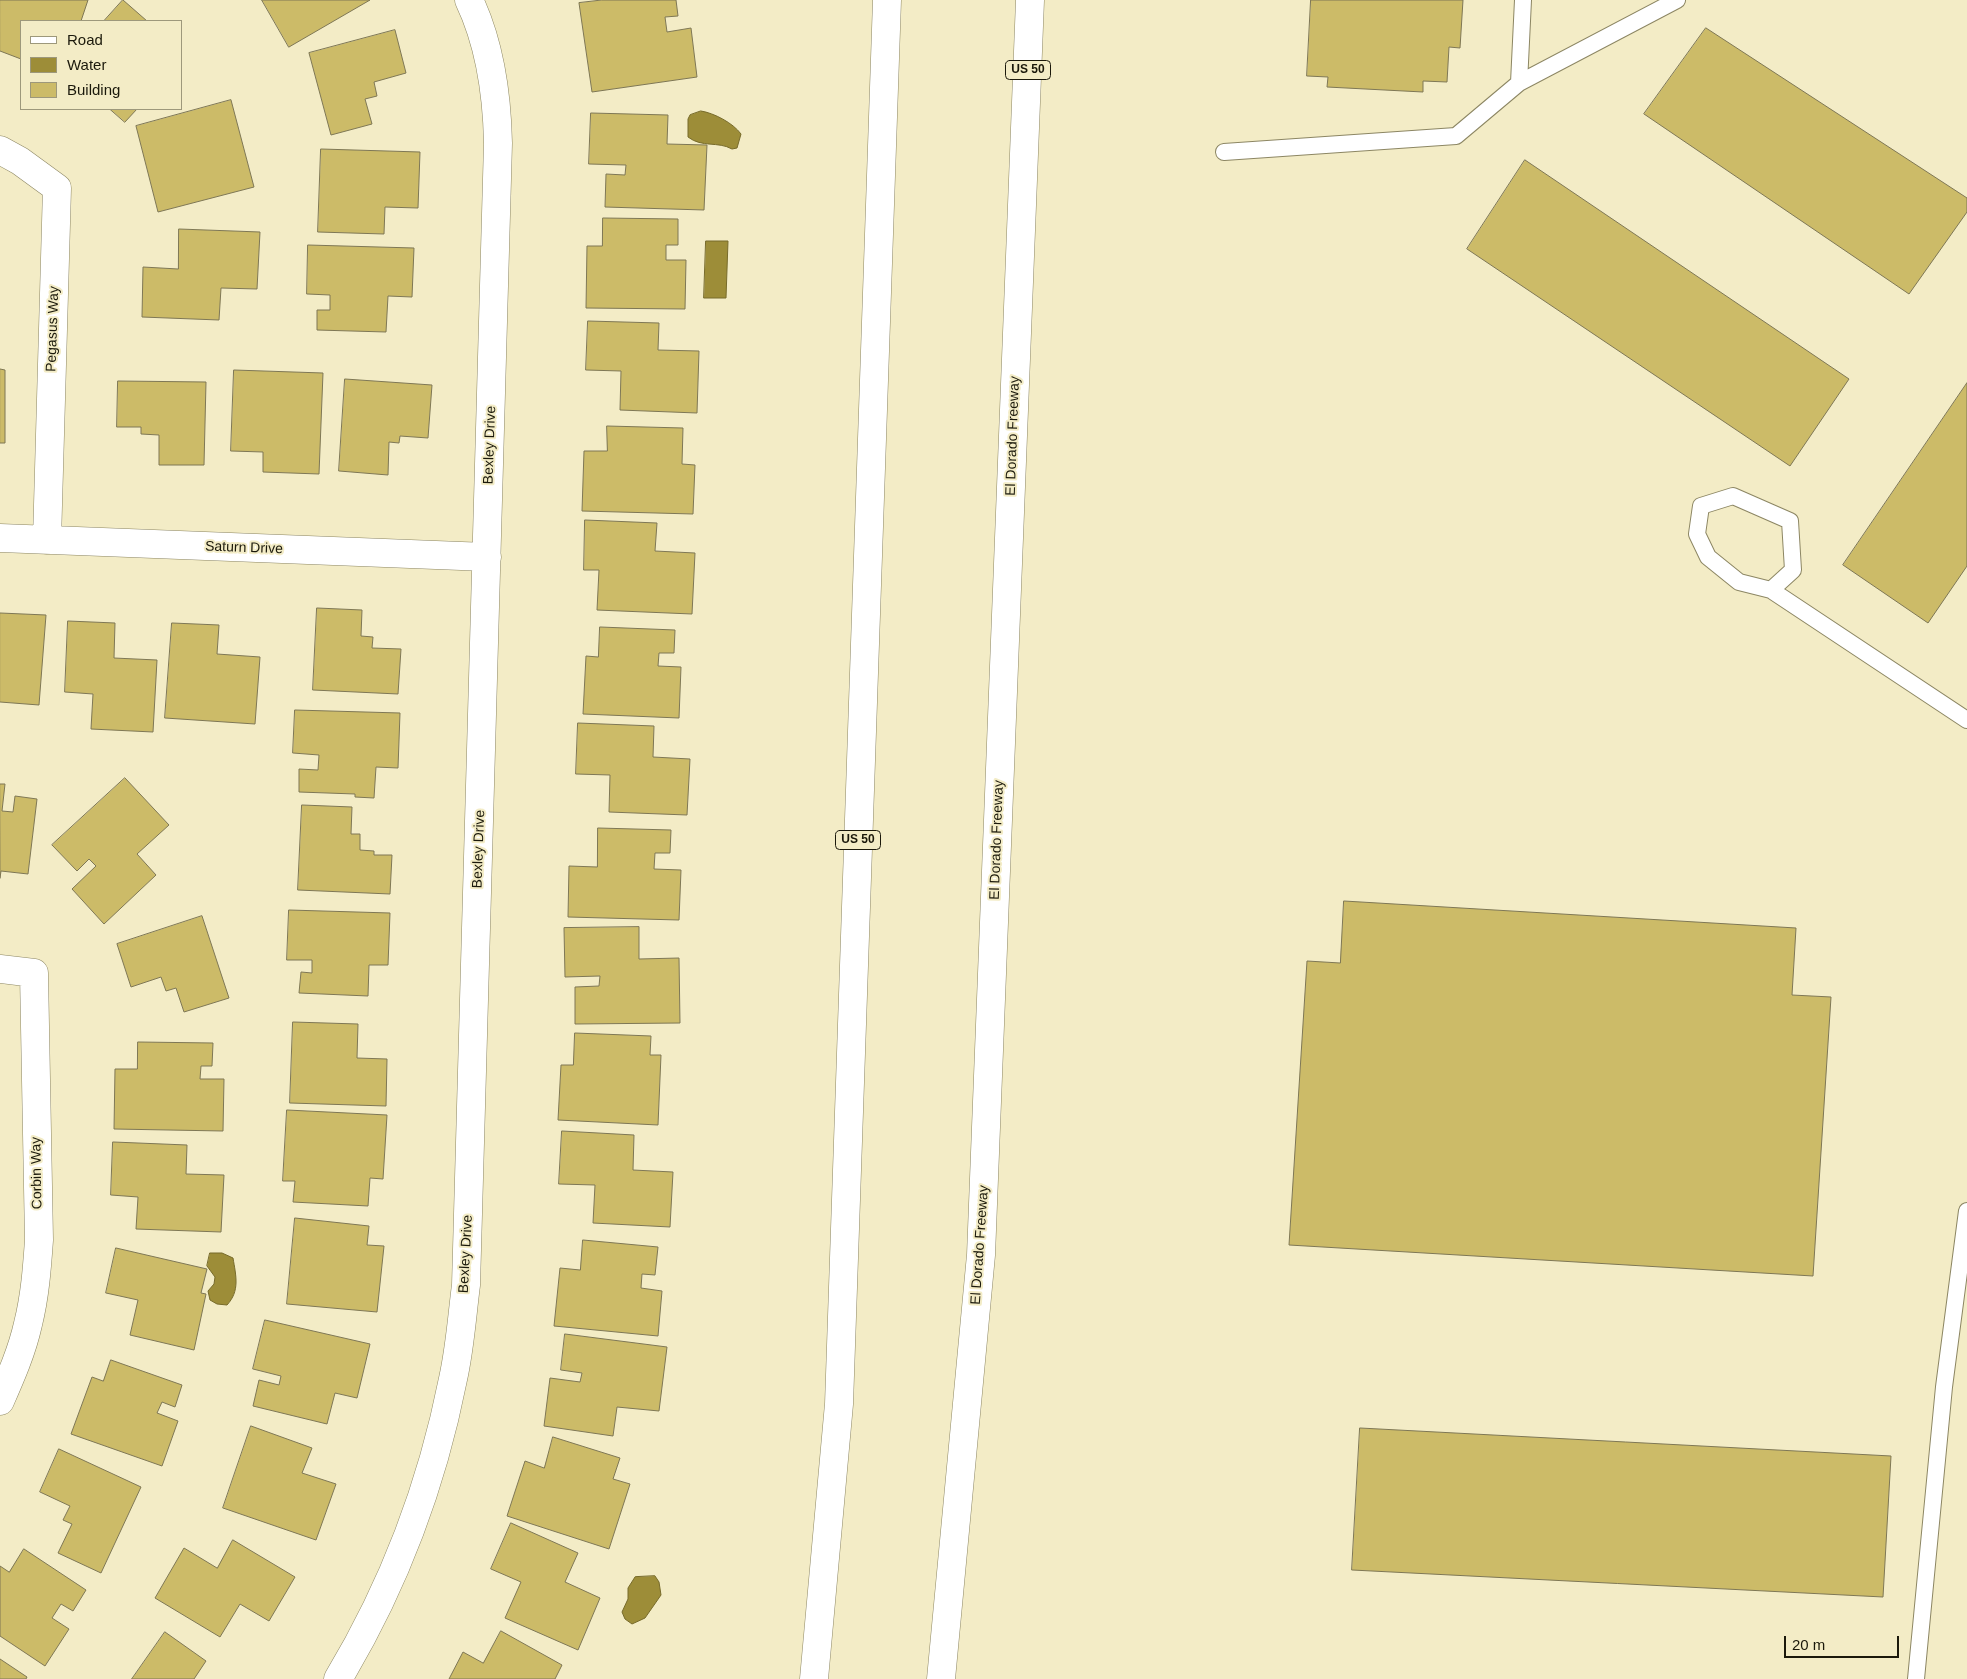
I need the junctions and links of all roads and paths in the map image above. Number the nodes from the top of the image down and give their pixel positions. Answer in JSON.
{"nodes":[{"id":1,"x":469,"y":0,"type":"edge"},
{"id":2,"x":887,"y":0,"type":"edge"},
{"id":3,"x":1030,"y":0,"type":"edge"},
{"id":4,"x":1523,"y":0,"type":"edge"},
{"id":5,"x":1677,"y":0,"type":"edge"},
{"id":6,"x":1519,"y":83,"type":"junction"},
{"id":7,"x":0,"y":150,"type":"edge"},
{"id":8,"x":1224,"y":152,"type":"dead end"},
{"id":9,"x":0,"y":538,"type":"edge"},
{"id":10,"x":47,"y":540,"type":"junction"},
{"id":11,"x":487,"y":558,"type":"junction"},
{"id":12,"x":1771,"y":590,"type":"junction"},
{"id":13,"x":1967,"y":720,"type":"edge"},
{"id":14,"x":0,"y":969,"type":"edge"},
{"id":15,"x":1967,"y":1211,"type":"edge"},
{"id":16,"x":0,"y":1401,"type":"edge"},
{"id":17,"x":338,"y":1679,"type":"edge"},
{"id":18,"x":814,"y":1679,"type":"edge"},
{"id":19,"x":941,"y":1679,"type":"edge"},
{"id":20,"x":1916,"y":1679,"type":"edge"}],
"edges":[{"from":1,"to":11,"type":"main road","name":"Bexley Drive"},
{"from":2,"to":18,"type":"main road","number":"US 50"},
{"from":3,"to":19,"type":"main road","name":"El Dorado Freeway","number":"US 50"},
{"from":4,"to":6,"type":"lane"},
{"from":5,"to":6,"type":"lane"},
{"from":6,"to":8,"type":"lane"},
{"from":7,"to":10,"type":"main road","name":"Pegasus Way"},
{"from":9,"to":10,"type":"main road","name":"Saturn Drive"},
{"from":10,"to":11,"type":"main road","name":"Saturn Drive"},
{"from":11,"to":17,"type":"main road","name":"Bexley Drive"},
{"from":12,"to":12,"type":"lane"},
{"from":12,"to":13,"type":"lane"},
{"from":14,"to":16,"type":"main road","name":"Corbin Way"},
{"from":15,"to":20,"type":"lane"}]}
